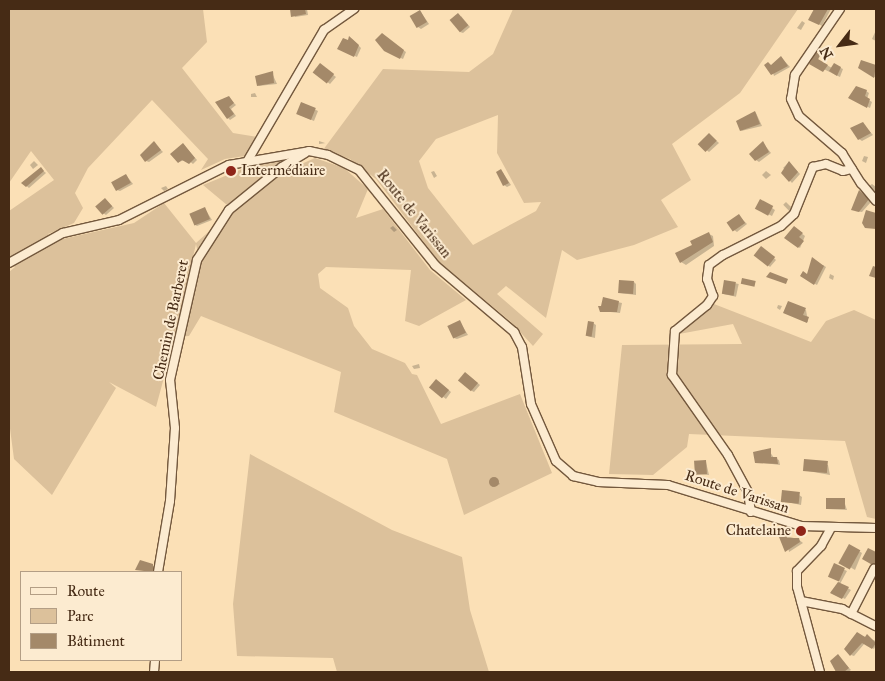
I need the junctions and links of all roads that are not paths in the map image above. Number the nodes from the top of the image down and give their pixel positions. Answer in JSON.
{"nodes":[{"id":1,"x":350,"y":9,"type":"edge"},
{"id":2,"x":840,"y":9,"type":"edge"},
{"id":3,"x":309,"y":151,"type":"junction"},
{"id":4,"x":248,"y":160,"type":"junction"},
{"id":5,"x":852,"y":169,"type":"junction"},
{"id":6,"x":876,"y":200,"type":"edge"},
{"id":7,"x":9,"y":263,"type":"edge"},
{"id":8,"x":751,"y":512,"type":"junction"},
{"id":9,"x":831,"y":528,"type":"junction"},
{"id":10,"x":876,"y":528,"type":"edge"},
{"id":11,"x":874,"y":569,"type":"dead end"},
{"id":12,"x":158,"y":571,"type":"edge"},
{"id":13,"x":801,"y":601,"type":"junction"},
{"id":14,"x":851,"y":614,"type":"junction"},
{"id":15,"x":876,"y":626,"type":"edge"},
{"id":16,"x":820,"y":672,"type":"edge"}],
"edges":[{"from":1,"to":4,"type":"street"},
{"from":2,"to":5,"type":"street"},
{"from":3,"to":4,"type":"street","name":"Route de Varissan"},
{"from":3,"to":8,"type":"street","name":"Route de Varissan"},
{"from":3,"to":12,"type":"street","name":"Chemin de Barberet"},
{"from":4,"to":7,"type":"street","name":"Route de Varissan"},
{"from":5,"to":6,"type":"street"},
{"from":5,"to":8,"type":"street"},
{"from":8,"to":9,"type":"street","name":"Route de Varissan"},
{"from":9,"to":10,"type":"street","name":"Route de Varissan"},
{"from":9,"to":13,"type":"street"},
{"from":11,"to":14,"type":"street"},
{"from":13,"to":14,"type":"street"},
{"from":13,"to":16,"type":"street"},
{"from":14,"to":15,"type":"street"}]}
